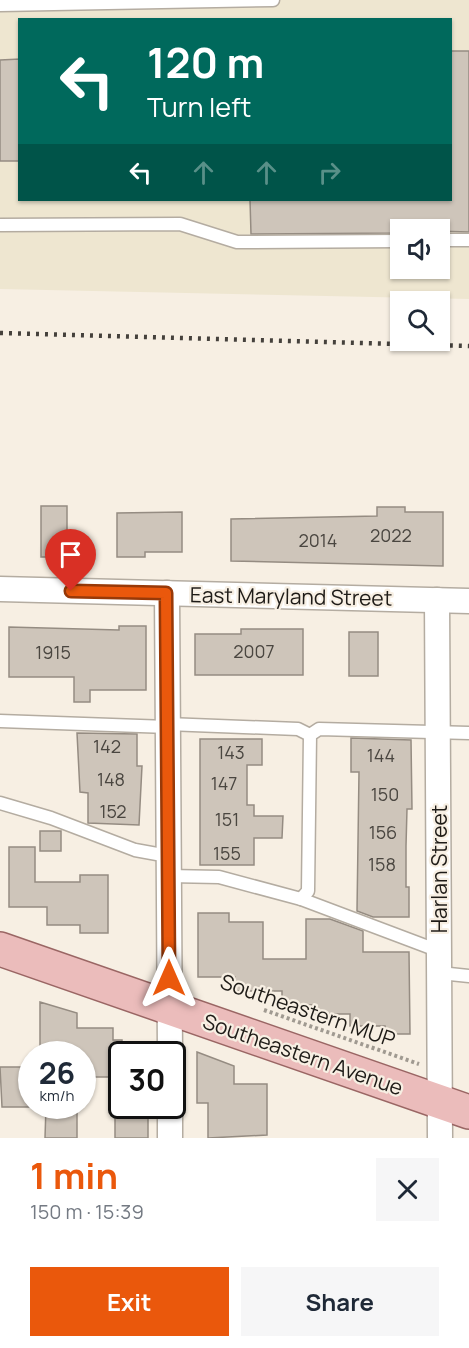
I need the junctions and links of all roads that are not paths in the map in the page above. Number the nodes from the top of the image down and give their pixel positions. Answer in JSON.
{"nodes":[{"id":1,"x":273,"y":0,"type":"edge"},
{"id":2,"x":0,"y":5,"type":"edge"},
{"id":3,"x":0,"y":225,"type":"edge"},
{"id":4,"x":450,"y":240,"type":"edge"},
{"id":5,"x":469,"y":240,"type":"edge"},
{"id":6,"x":390,"y":241,"type":"edge"},
{"id":7,"x":0,"y":589,"type":"edge"},
{"id":8,"x":166,"y":593,"type":"junction"},
{"id":9,"x":437,"y":600,"type":"junction"},
{"id":10,"x":469,"y":601,"type":"edge"},
{"id":11,"x":0,"y":722,"type":"edge"},
{"id":12,"x":167,"y":725,"type":"junction"},
{"id":13,"x":438,"y":731,"type":"junction"},
{"id":14,"x":469,"y":733,"type":"edge"},
{"id":15,"x":310,"y":735,"type":"junction"},
{"id":16,"x":0,"y":803,"type":"edge"},
{"id":17,"x":169,"y":866,"type":"junction"},
{"id":18,"x":301,"y":899,"type":"junction"},
{"id":19,"x":0,"y":949,"type":"edge"},
{"id":20,"x":439,"y":962,"type":"junction"},
{"id":21,"x":469,"y":976,"type":"edge"},
{"id":22,"x":170,"y":1009,"type":"junction"},
{"id":23,"x":170,"y":1041,"type":"edge"},
{"id":24,"x":455,"y":1107,"type":"edge"},
{"id":25,"x":170,"y":1119,"type":"edge"},
{"id":26,"x":170,"y":1138,"type":"edge"},
{"id":27,"x":440,"y":1138,"type":"edge"}],
"edges":[{"from":1,"to":2,"type":"lane"},
{"from":3,"to":6,"type":"lane"},
{"from":4,"to":5,"type":"lane"},
{"from":7,"to":8,"type":"street","name":"East Maryland Street"},
{"from":8,"to":9,"type":"street","name":"East Maryland Street"},
{"from":8,"to":12,"type":"street"},
{"from":9,"to":10,"type":"street","name":"East Maryland Street"},
{"from":9,"to":13,"type":"street","name":"Harlan Street"},
{"from":11,"to":12,"type":"lane"},
{"from":12,"to":15,"type":"lane"},
{"from":12,"to":17,"type":"street"},
{"from":13,"to":14,"type":"lane"},
{"from":13,"to":15,"type":"lane"},
{"from":13,"to":20,"type":"street","name":"Harlan Street"},
{"from":15,"to":18,"type":"lane"},
{"from":16,"to":17,"type":"lane"},
{"from":17,"to":18,"type":"lane"},
{"from":17,"to":22,"type":"street"},
{"from":18,"to":20,"type":"lane"},
{"from":19,"to":22,"type":"main road","name":"Southeastern Avenue"},
{"from":20,"to":21,"type":"lane"},
{"from":20,"to":24,"type":"street","name":"Harlan Street"},
{"from":22,"to":23,"type":"street"},
{"from":22,"to":24,"type":"main road","name":"Southeastern Avenue"},
{"from":24,"to":27,"type":"street","name":"Harlan Street"},
{"from":25,"to":26,"type":"street"}]}
